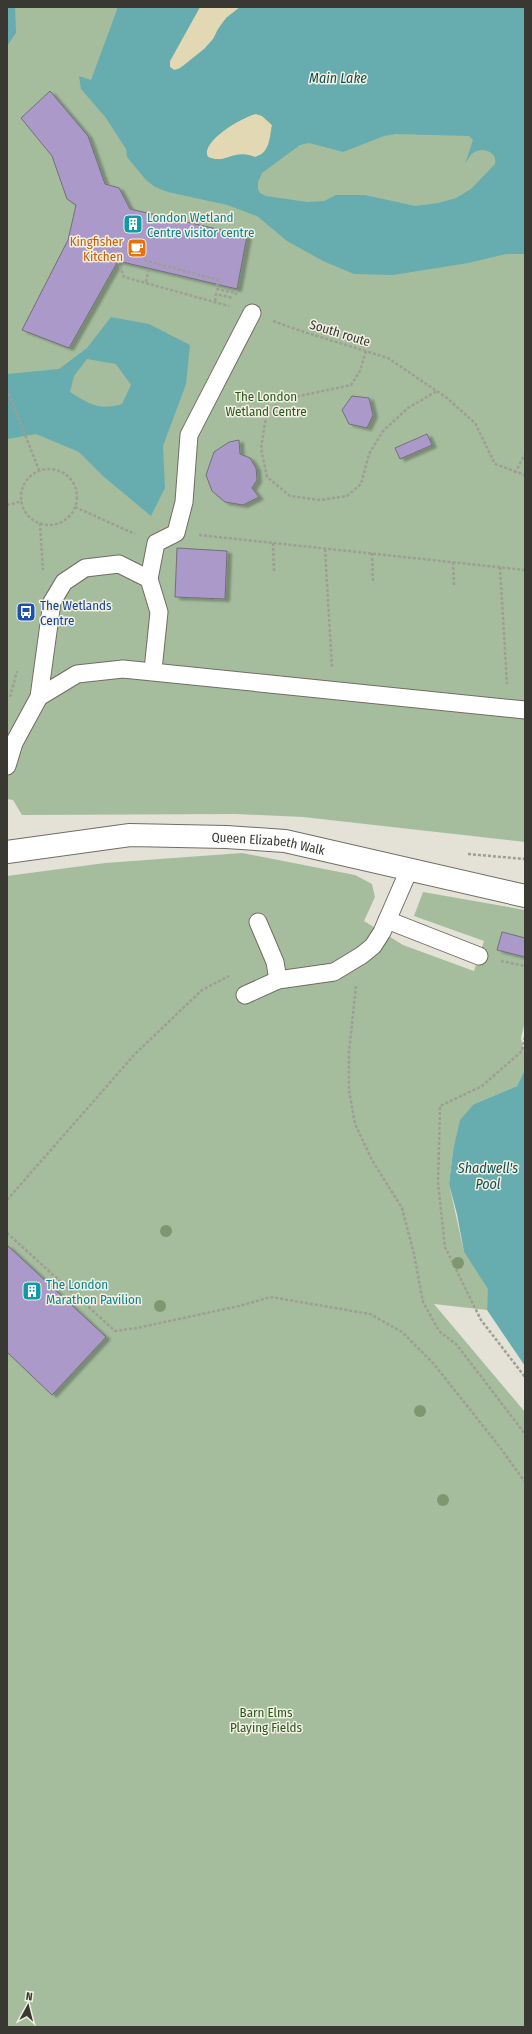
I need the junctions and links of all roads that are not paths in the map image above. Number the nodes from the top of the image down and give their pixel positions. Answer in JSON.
{"nodes":[{"id":1,"x":252,"y":313,"type":"road end"},
{"id":2,"x":149,"y":579,"type":"junction"},
{"id":3,"x":153,"y":670,"type":"junction"},
{"id":4,"x":39,"y":697,"type":"junction"},
{"id":5,"x":525,"y":710,"type":"edge"},
{"id":6,"x":7,"y":766,"type":"edge"},
{"id":7,"x":7,"y":852,"type":"edge"},
{"id":8,"x":409,"y":870,"type":"junction"},
{"id":9,"x":525,"y":896,"type":"edge"},
{"id":10,"x":387,"y":920,"type":"junction"},
{"id":11,"x":258,"y":922,"type":"dead end"},
{"id":12,"x":479,"y":956,"type":"dead end"},
{"id":13,"x":278,"y":980,"type":"junction"},
{"id":14,"x":245,"y":995,"type":"dead end"}],
"edges":[{"from":1,"to":2,"type":"lane"},
{"from":2,"to":3,"type":"lane"},
{"from":2,"to":4,"type":"lane"},
{"from":3,"to":4,"type":"lane"},
{"from":3,"to":5,"type":"lane"},
{"from":4,"to":6,"type":"lane"},
{"from":7,"to":8,"type":"street","name":"Queen Elizabeth Walk"},
{"from":8,"to":9,"type":"street","name":"Queen Elizabeth Walk"},
{"from":8,"to":10,"type":"lane"},
{"from":10,"to":12,"type":"lane"},
{"from":10,"to":13,"type":"lane"},
{"from":11,"to":13,"type":"lane"},
{"from":13,"to":14,"type":"lane"}]}
